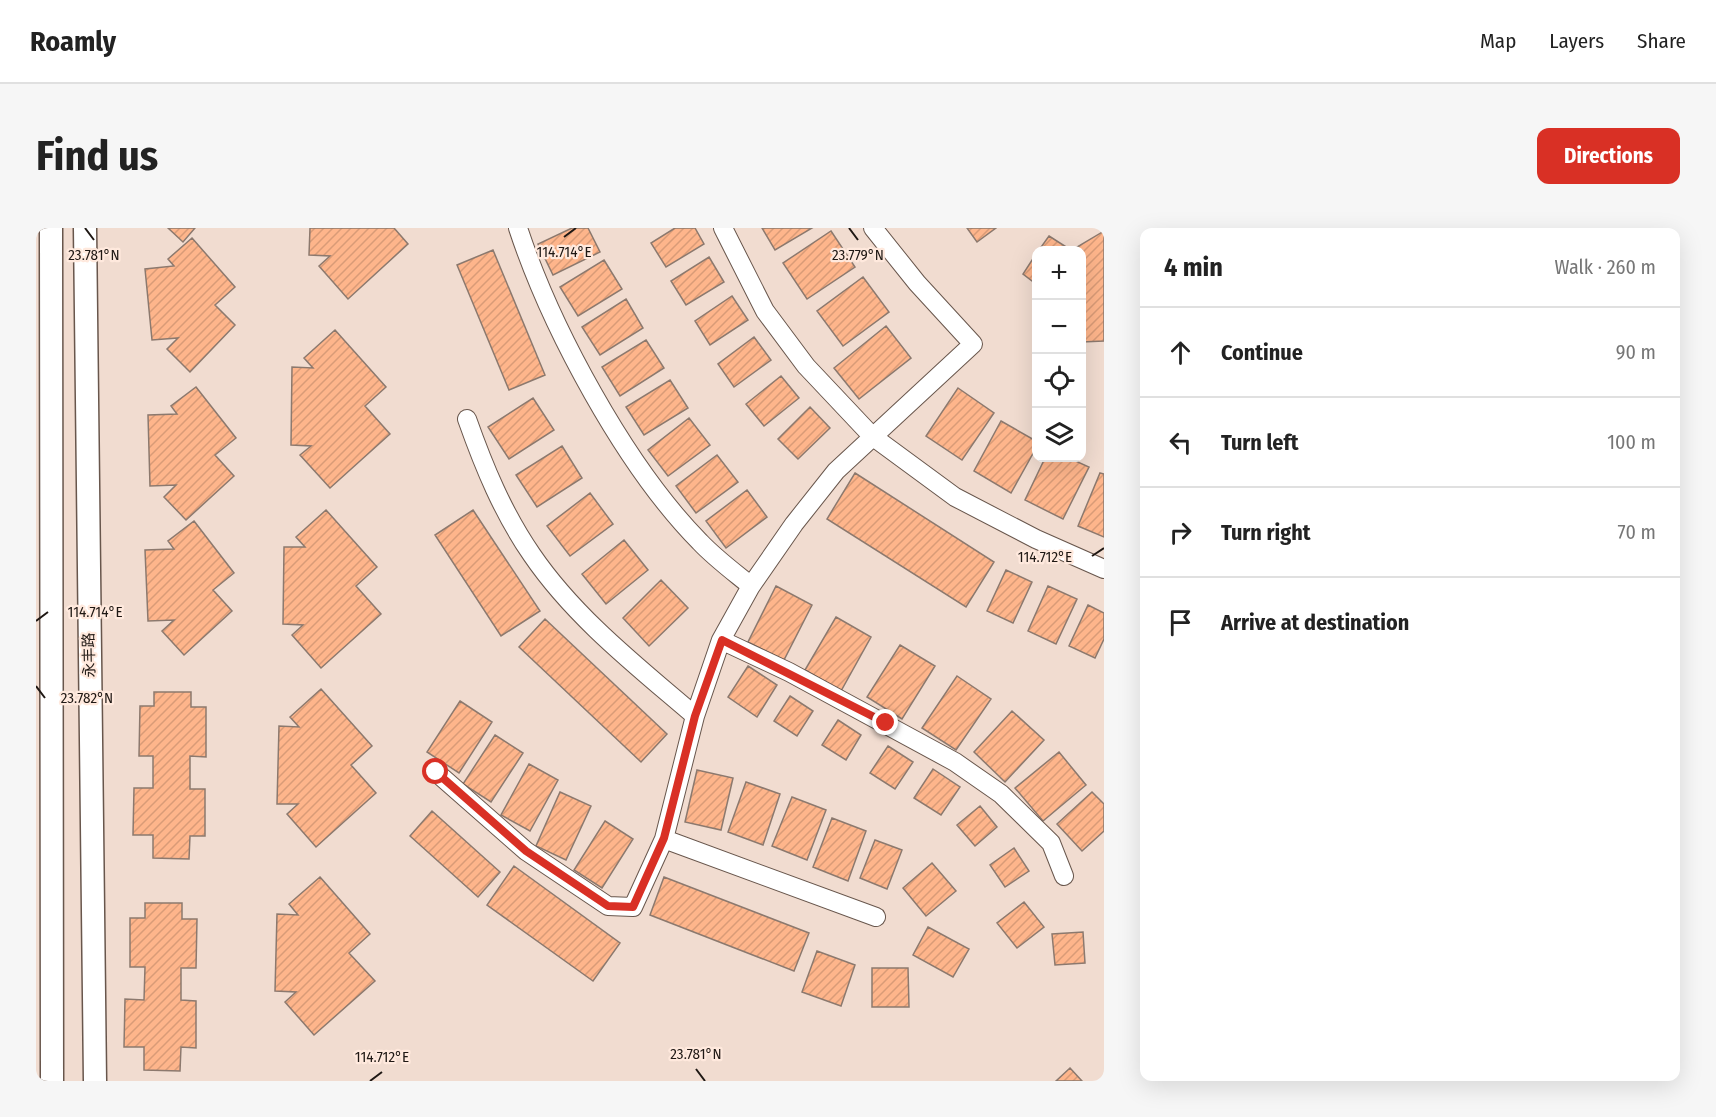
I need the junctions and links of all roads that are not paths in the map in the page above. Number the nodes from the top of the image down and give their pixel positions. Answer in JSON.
{"nodes":[{"id":1,"x":51,"y":228,"type":"edge"},
{"id":2,"x":85,"y":228,"type":"edge"},
{"id":3,"x":518,"y":228,"type":"edge"},
{"id":4,"x":723,"y":228,"type":"edge"},
{"id":5,"x":873,"y":228,"type":"edge"},
{"id":6,"x":467,"y":419,"type":"dead end"},
{"id":7,"x":872,"y":436,"type":"junction"},
{"id":8,"x":1104,"y":569,"type":"edge"},
{"id":9,"x":751,"y":586,"type":"junction"},
{"id":10,"x":722,"y":640,"type":"junction"},
{"id":11,"x":695,"y":716,"type":"junction"},
{"id":12,"x":436,"y":772,"type":"dead end"},
{"id":13,"x":664,"y":838,"type":"junction"},
{"id":14,"x":1064,"y":876,"type":"dead end"},
{"id":15,"x":876,"y":917,"type":"dead end"},
{"id":16,"x":52,"y":1081,"type":"edge"},
{"id":17,"x":95,"y":1081,"type":"edge"}],
"edges":[{"from":1,"to":16,"type":"street"},
{"from":2,"to":17,"type":"street","name":"永丰路"},
{"from":3,"to":9,"type":"street"},
{"from":4,"to":7,"type":"street"},
{"from":5,"to":7,"type":"street"},
{"from":6,"to":11,"type":"street"},
{"from":7,"to":8,"type":"street"},
{"from":7,"to":9,"type":"street"},
{"from":9,"to":10,"type":"street"},
{"from":10,"to":11,"type":"street"},
{"from":10,"to":14,"type":"street"},
{"from":11,"to":13,"type":"street"},
{"from":12,"to":13,"type":"street"},
{"from":13,"to":15,"type":"street"}]}
